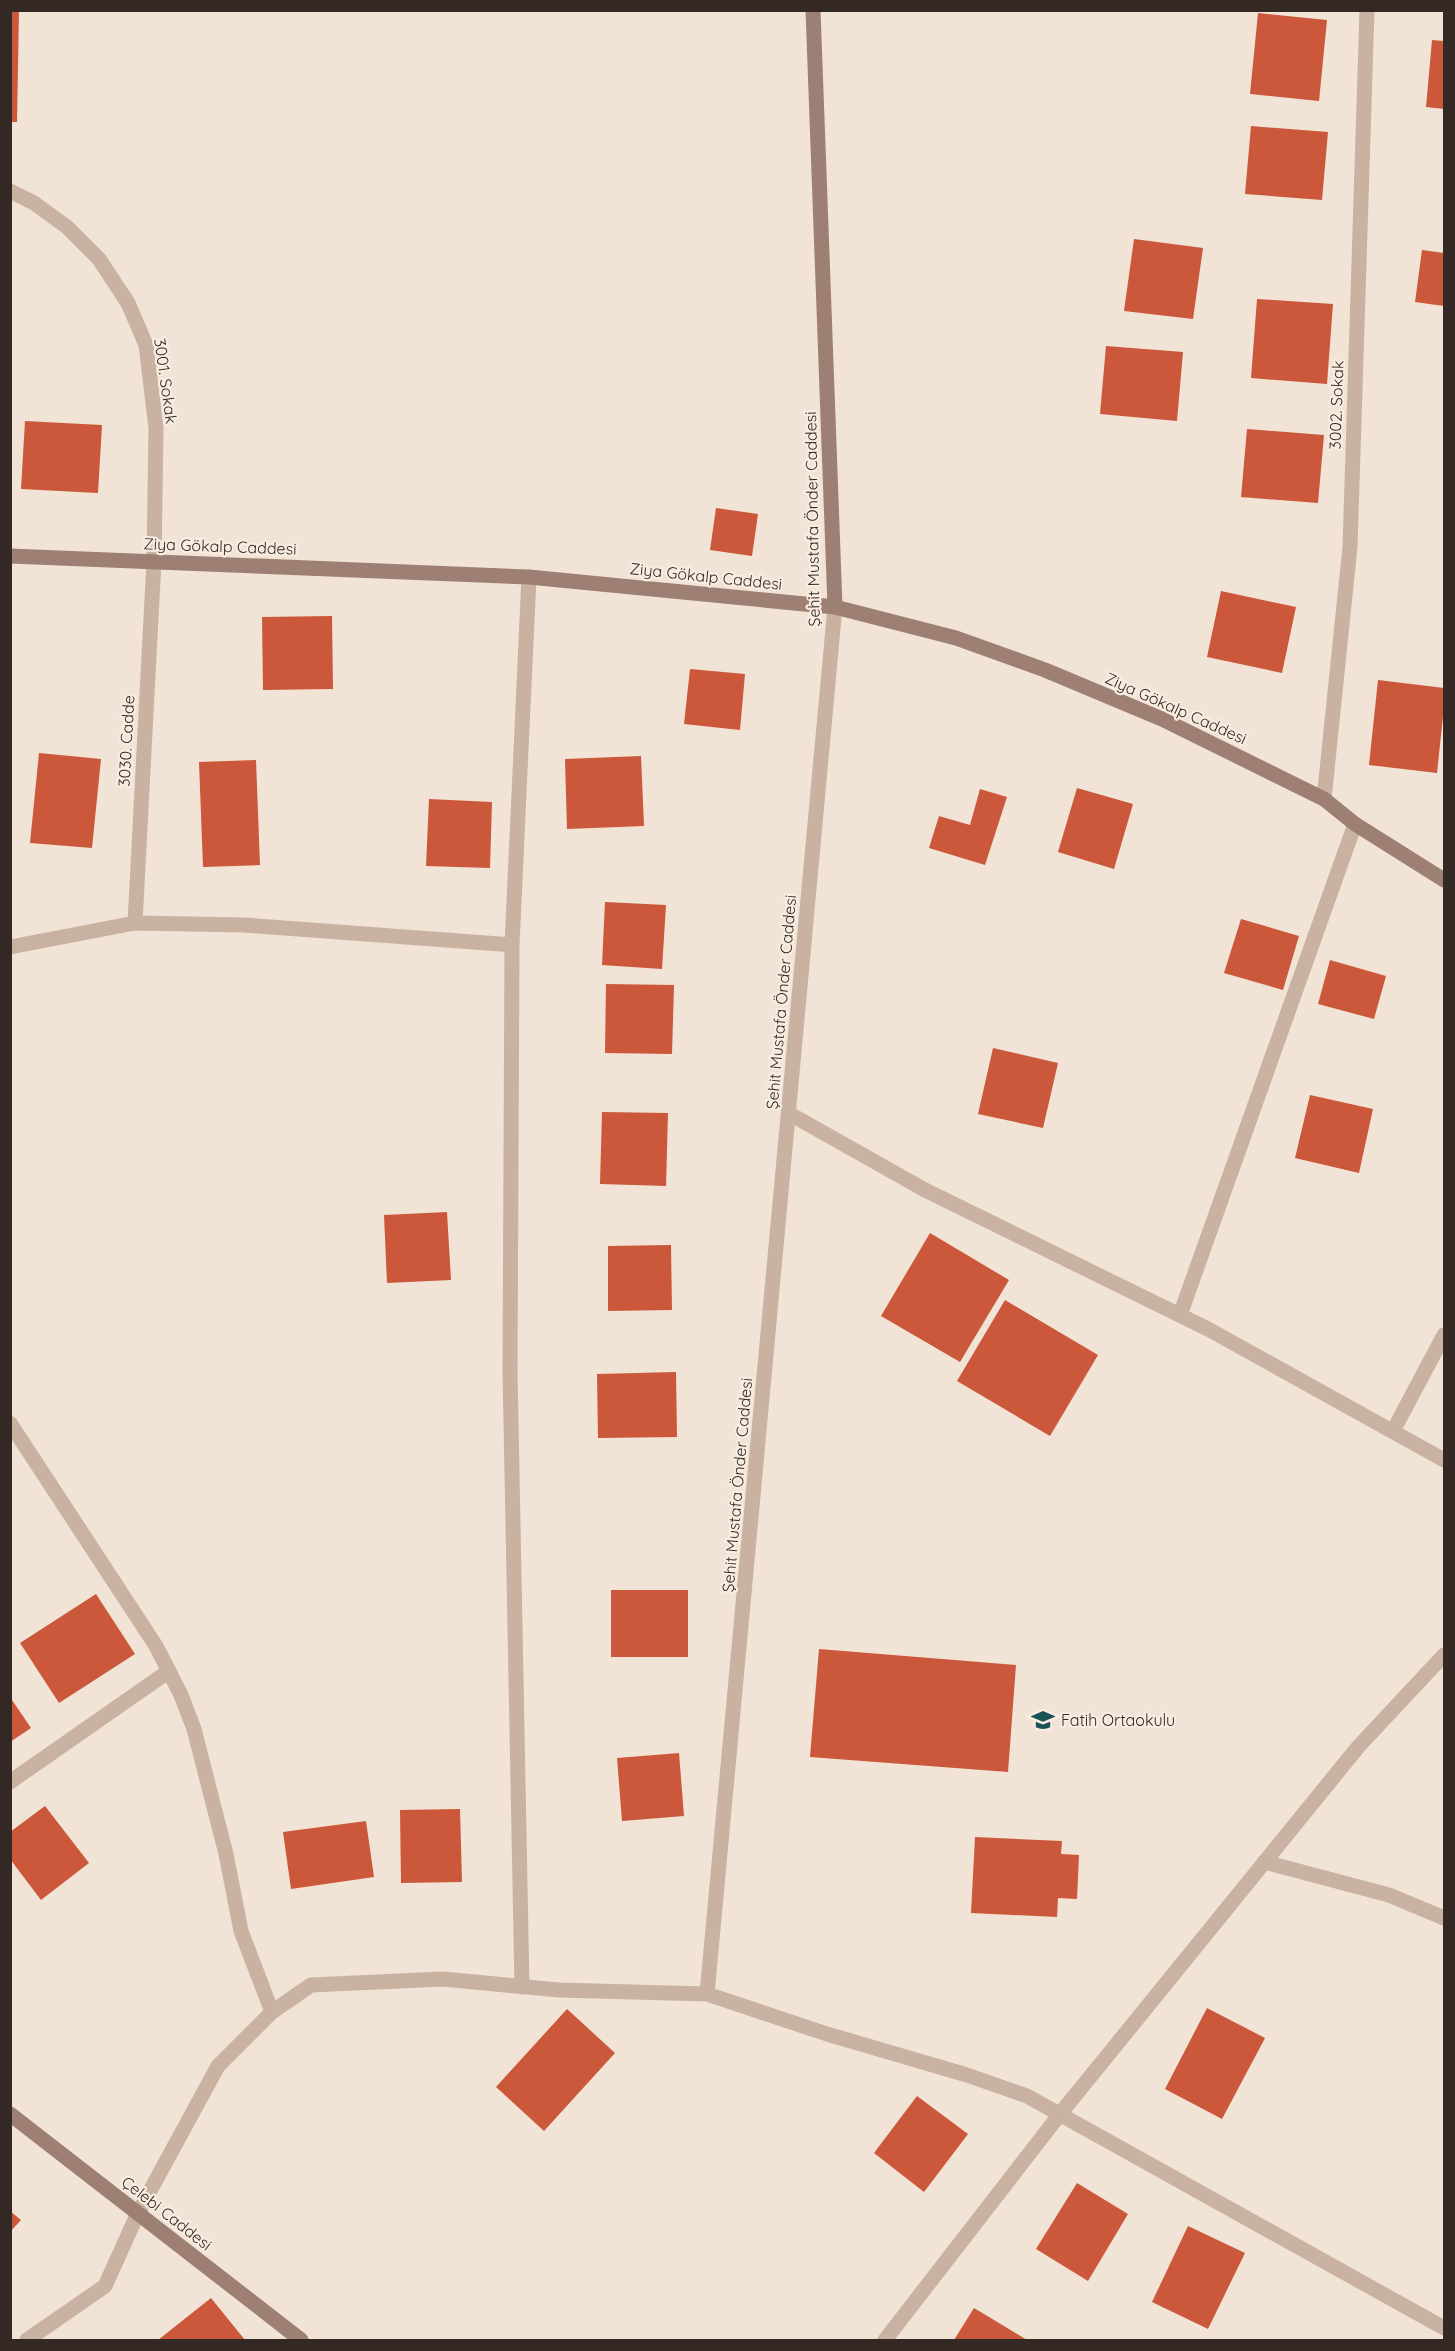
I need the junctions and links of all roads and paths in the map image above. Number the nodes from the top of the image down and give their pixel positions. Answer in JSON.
{"nodes":[{"id":1,"x":813,"y":10,"type":"edge"},
{"id":2,"x":1367,"y":10,"type":"edge"},
{"id":3,"x":10,"y":191,"type":"edge"},
{"id":4,"x":10,"y":556,"type":"edge"},
{"id":5,"x":154,"y":561,"type":"junction"},
{"id":6,"x":529,"y":577,"type":"junction"},
{"id":7,"x":835,"y":607,"type":"junction"},
{"id":8,"x":1324,"y":799,"type":"junction"},
{"id":9,"x":1355,"y":824,"type":"junction"},
{"id":10,"x":1444,"y":880,"type":"edge"},
{"id":11,"x":135,"y":923,"type":"junction"},
{"id":12,"x":512,"y":945,"type":"junction"},
{"id":13,"x":10,"y":947,"type":"edge"},
{"id":14,"x":790,"y":1114,"type":"junction"},
{"id":15,"x":1180,"y":1315,"type":"junction"},
{"id":16,"x":1444,"y":1335,"type":"edge"},
{"id":17,"x":10,"y":1423,"type":"edge"},
{"id":18,"x":1393,"y":1431,"type":"junction"},
{"id":19,"x":1444,"y":1460,"type":"edge"},
{"id":20,"x":1444,"y":1655,"type":"edge"},
{"id":21,"x":169,"y":1671,"type":"junction"},
{"id":22,"x":10,"y":1782,"type":"edge"},
{"id":23,"x":1264,"y":1862,"type":"junction"},
{"id":24,"x":1444,"y":1918,"type":"edge"},
{"id":25,"x":522,"y":1987,"type":"junction"},
{"id":26,"x":707,"y":1994,"type":"junction"},
{"id":27,"x":272,"y":2012,"type":"junction"},
{"id":28,"x":10,"y":2114,"type":"edge"},
{"id":29,"x":1060,"y":2114,"type":"junction"},
{"id":30,"x":138,"y":2213,"type":"junction"},
{"id":31,"x":1444,"y":2328,"type":"edge"},
{"id":32,"x":27,"y":2340,"type":"edge"},
{"id":33,"x":301,"y":2340,"type":"edge"},
{"id":34,"x":885,"y":2340,"type":"edge"}],
"edges":[{"from":1,"to":7,"type":"street","name":"Şehit Mustafa Önder Caddesi"},
{"from":2,"to":8,"type":"street","name":"3002. Sokak"},
{"from":3,"to":5,"type":"street","name":"3001. Sokak"},
{"from":4,"to":5,"type":"street","name":"Ziya Gökalp Caddesi"},
{"from":5,"to":6,"type":"street","name":"Ziya Gökalp Caddesi"},
{"from":5,"to":11,"type":"street","name":"3030. Cadde"},
{"from":6,"to":7,"type":"street","name":"Ziya Gökalp Caddesi"},
{"from":6,"to":12,"type":"street"},
{"from":7,"to":8,"type":"street","name":"Ziya Gökalp Caddesi"},
{"from":7,"to":14,"type":"street","name":"Şehit Mustafa Önder Caddesi"},
{"from":8,"to":9,"type":"street","name":"Ziya Gökalp Caddesi"},
{"from":9,"to":10,"type":"street","name":"Ziya Gökalp Caddesi"},
{"from":9,"to":15,"type":"street"},
{"from":11,"to":12,"type":"street"},
{"from":11,"to":13,"type":"street"},
{"from":12,"to":25,"type":"street"},
{"from":14,"to":15,"type":"street"},
{"from":14,"to":26,"type":"street","name":"Şehit Mustafa Önder Caddesi"},
{"from":15,"to":18,"type":"street"},
{"from":16,"to":18,"type":"street"},
{"from":17,"to":21,"type":"street"},
{"from":18,"to":19,"type":"street"},
{"from":20,"to":23,"type":"street"},
{"from":21,"to":22,"type":"street"},
{"from":21,"to":27,"type":"street"},
{"from":23,"to":24,"type":"street"},
{"from":23,"to":29,"type":"street"},
{"from":25,"to":26,"type":"street"},
{"from":25,"to":27,"type":"street"},
{"from":26,"to":29,"type":"street"},
{"from":27,"to":30,"type":"street"},
{"from":28,"to":30,"type":"street","name":"Çelebi Caddesi"},
{"from":29,"to":31,"type":"street"},
{"from":29,"to":34,"type":"street"},
{"from":30,"to":32,"type":"street"},
{"from":30,"to":33,"type":"street","name":"Çelebi Caddesi"}]}
